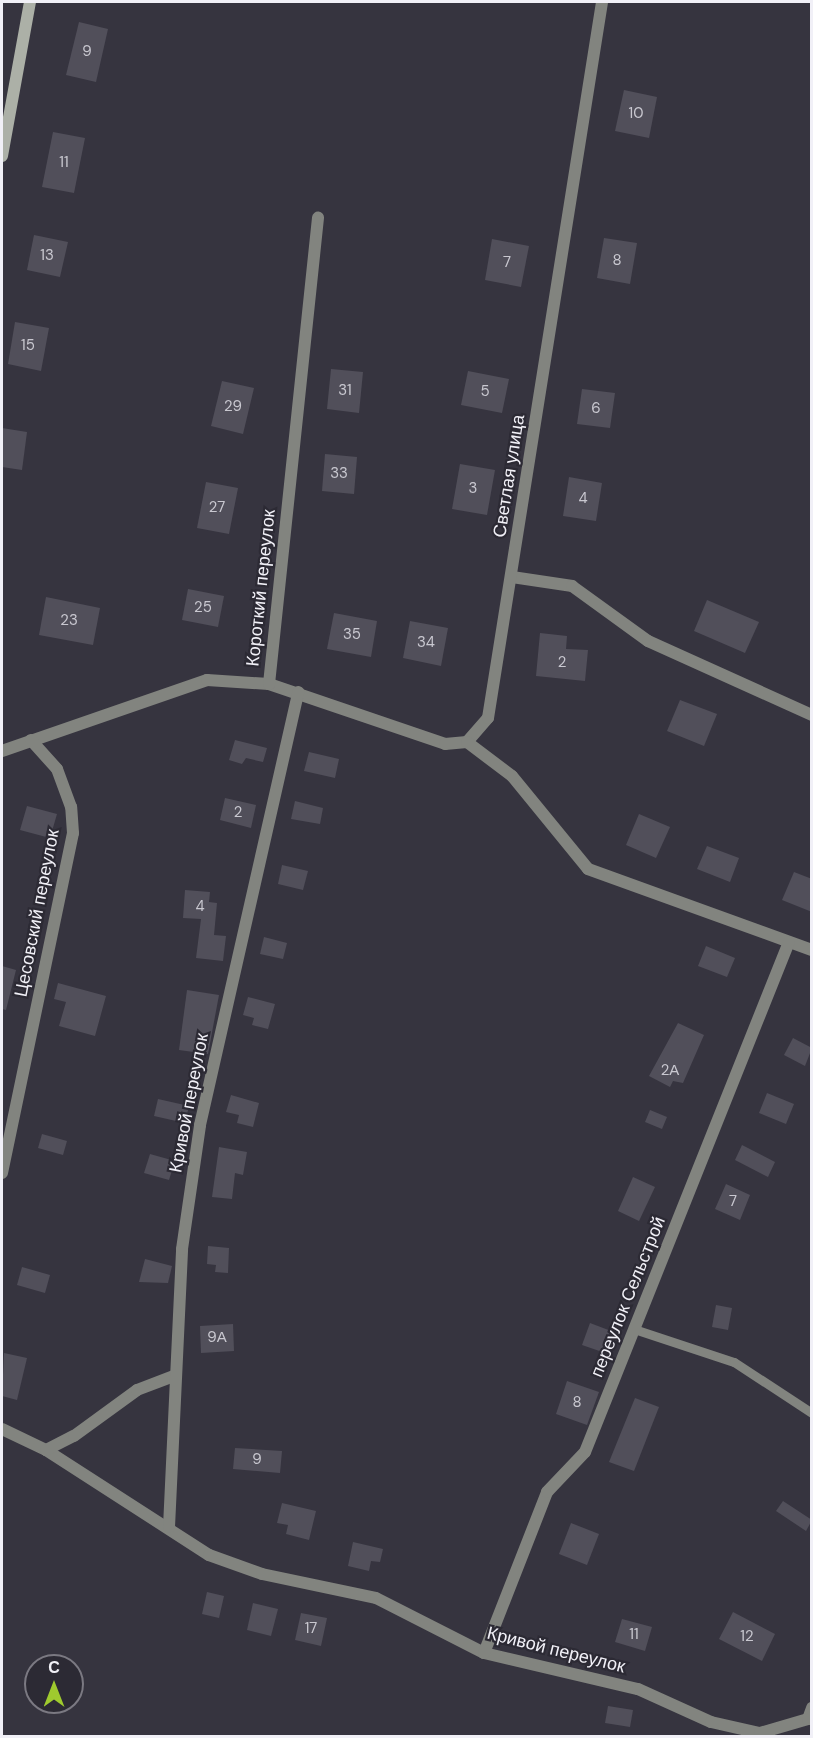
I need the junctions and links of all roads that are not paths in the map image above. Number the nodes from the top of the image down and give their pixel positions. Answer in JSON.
{"nodes":[{"id":1,"x":30,"y":2,"type":"edge"},
{"id":2,"x":602,"y":2,"type":"edge"},
{"id":3,"x":2,"y":156,"type":"edge"},
{"id":4,"x":318,"y":218,"type":"dead end"},
{"id":5,"x":512,"y":577,"type":"junction"},
{"id":6,"x":269,"y":684,"type":"junction"},
{"id":7,"x":298,"y":692,"type":"junction"},
{"id":8,"x":812,"y":715,"type":"edge"},
{"id":9,"x":31,"y":740,"type":"junction"},
{"id":10,"x":467,"y":742,"type":"junction"},
{"id":11,"x":2,"y":751,"type":"edge"},
{"id":12,"x":789,"y":942,"type":"junction"},
{"id":13,"x":812,"y":950,"type":"edge"},
{"id":14,"x":2,"y":1173,"type":"edge"},
{"id":15,"x":634,"y":1329,"type":"junction"},
{"id":16,"x":174,"y":1376,"type":"junction"},
{"id":17,"x":812,"y":1413,"type":"edge"},
{"id":18,"x":2,"y":1429,"type":"edge"},
{"id":19,"x":46,"y":1450,"type":"junction"},
{"id":20,"x":169,"y":1527,"type":"junction"},
{"id":21,"x":484,"y":1653,"type":"junction"},
{"id":22,"x":810,"y":1713,"type":"edge"}],
"edges":[{"from":1,"to":3,"type":"street"},
{"from":2,"to":5,"type":"street","name":"Светлая улица"},
{"from":4,"to":6,"type":"street","name":"Короткий переулок"},
{"from":5,"to":8,"type":"street"},
{"from":5,"to":10,"type":"street","name":"Светлая улица"},
{"from":6,"to":7,"type":"street"},
{"from":6,"to":9,"type":"street","name":"Короткий переулок"},
{"from":7,"to":10,"type":"street"},
{"from":7,"to":16,"type":"street","name":"Кривой переулок"},
{"from":9,"to":11,"type":"street","name":"Короткий переулок"},
{"from":9,"to":14,"type":"street","name":"Цесовский переулок"},
{"from":10,"to":12,"type":"street"},
{"from":12,"to":13,"type":"street"},
{"from":12,"to":15,"type":"street","name":"переулок Сельстрой"},
{"from":15,"to":17,"type":"lane"},
{"from":15,"to":21,"type":"street","name":"переулок Сельстрой"},
{"from":16,"to":19,"type":"street"},
{"from":16,"to":20,"type":"street","name":"Кривой переулок"},
{"from":18,"to":19,"type":"street","name":"Кривой переулок"},
{"from":19,"to":20,"type":"street","name":"Кривой переулок"},
{"from":20,"to":21,"type":"street","name":"Кривой переулок"},
{"from":21,"to":22,"type":"street","name":"Кривой переулок"}]}
